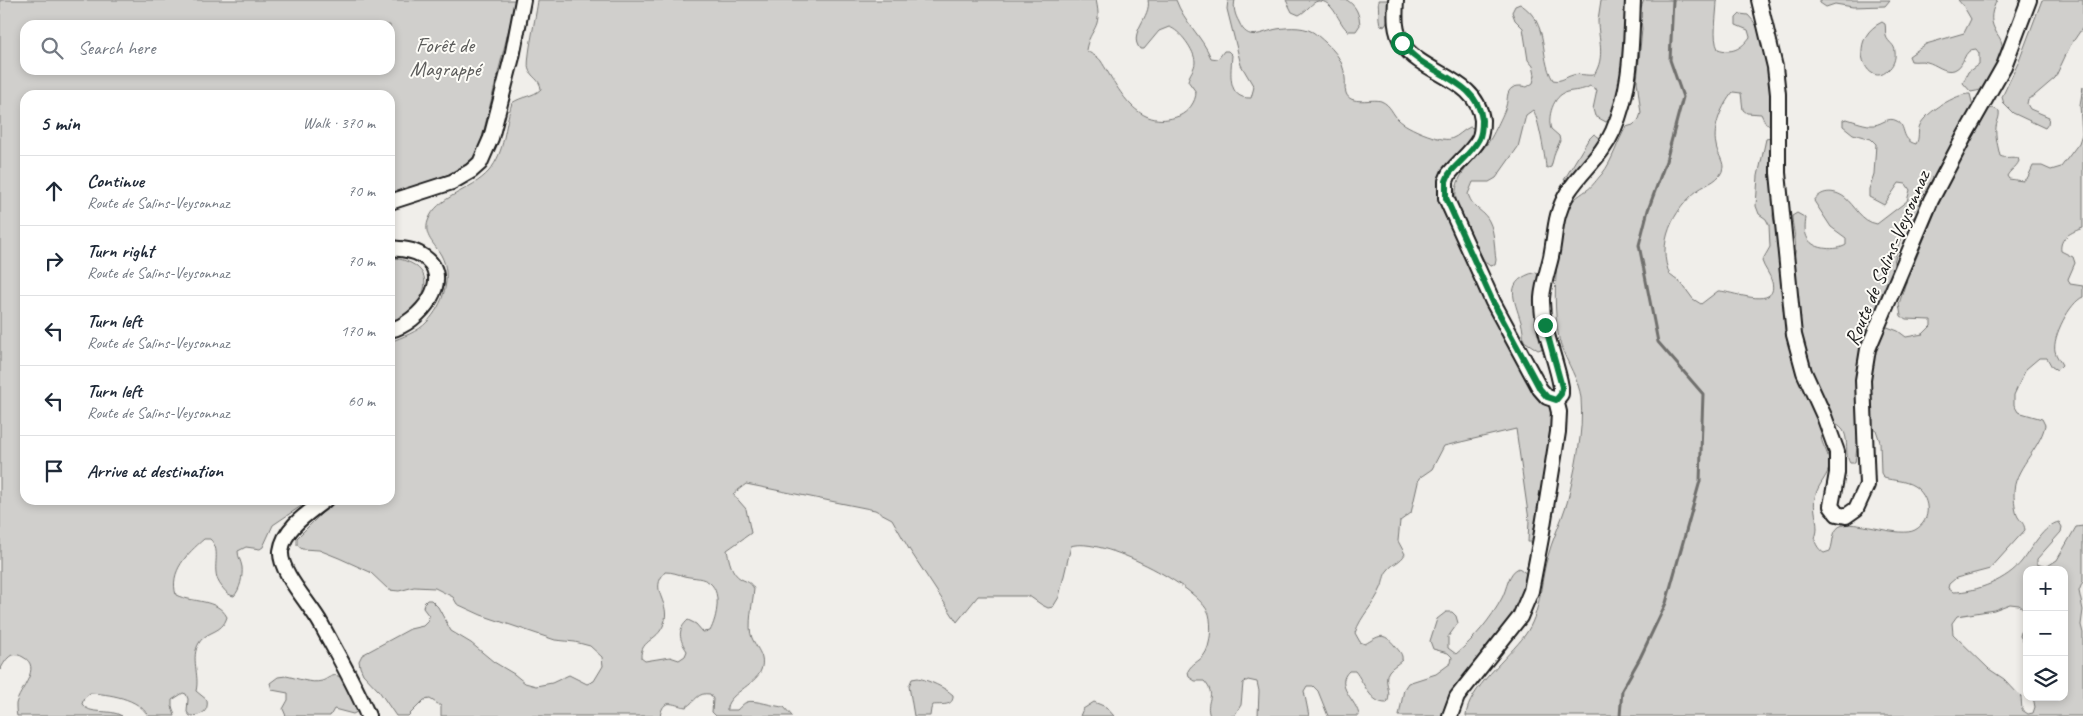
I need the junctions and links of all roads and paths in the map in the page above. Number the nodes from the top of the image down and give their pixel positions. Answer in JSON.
{"nodes":[{"id":1,"x":523,"y":0,"type":"edge"},
{"id":2,"x":1396,"y":0,"type":"edge"},
{"id":3,"x":1633,"y":0,"type":"edge"},
{"id":4,"x":1759,"y":0,"type":"edge"},
{"id":5,"x":2028,"y":0,"type":"edge"},
{"id":6,"x":395,"y":200,"type":"edge"},
{"id":7,"x":395,"y":249,"type":"edge"},
{"id":8,"x":395,"y":328,"type":"edge"},
{"id":9,"x":1556,"y":400,"type":"junction"},
{"id":10,"x":319,"y":505,"type":"edge"},
{"id":11,"x":1451,"y":714,"type":"edge"},
{"id":12,"x":368,"y":716,"type":"edge"}],
"edges":[{"from":1,"to":6,"type":"street"},
{"from":2,"to":9,"type":"street"},
{"from":3,"to":9,"type":"street"},
{"from":4,"to":5,"type":"street","name":"Route de Salins-Veysonnaz"},
{"from":7,"to":8,"type":"street"},
{"from":9,"to":11,"type":"street"},
{"from":10,"to":12,"type":"street"}]}
